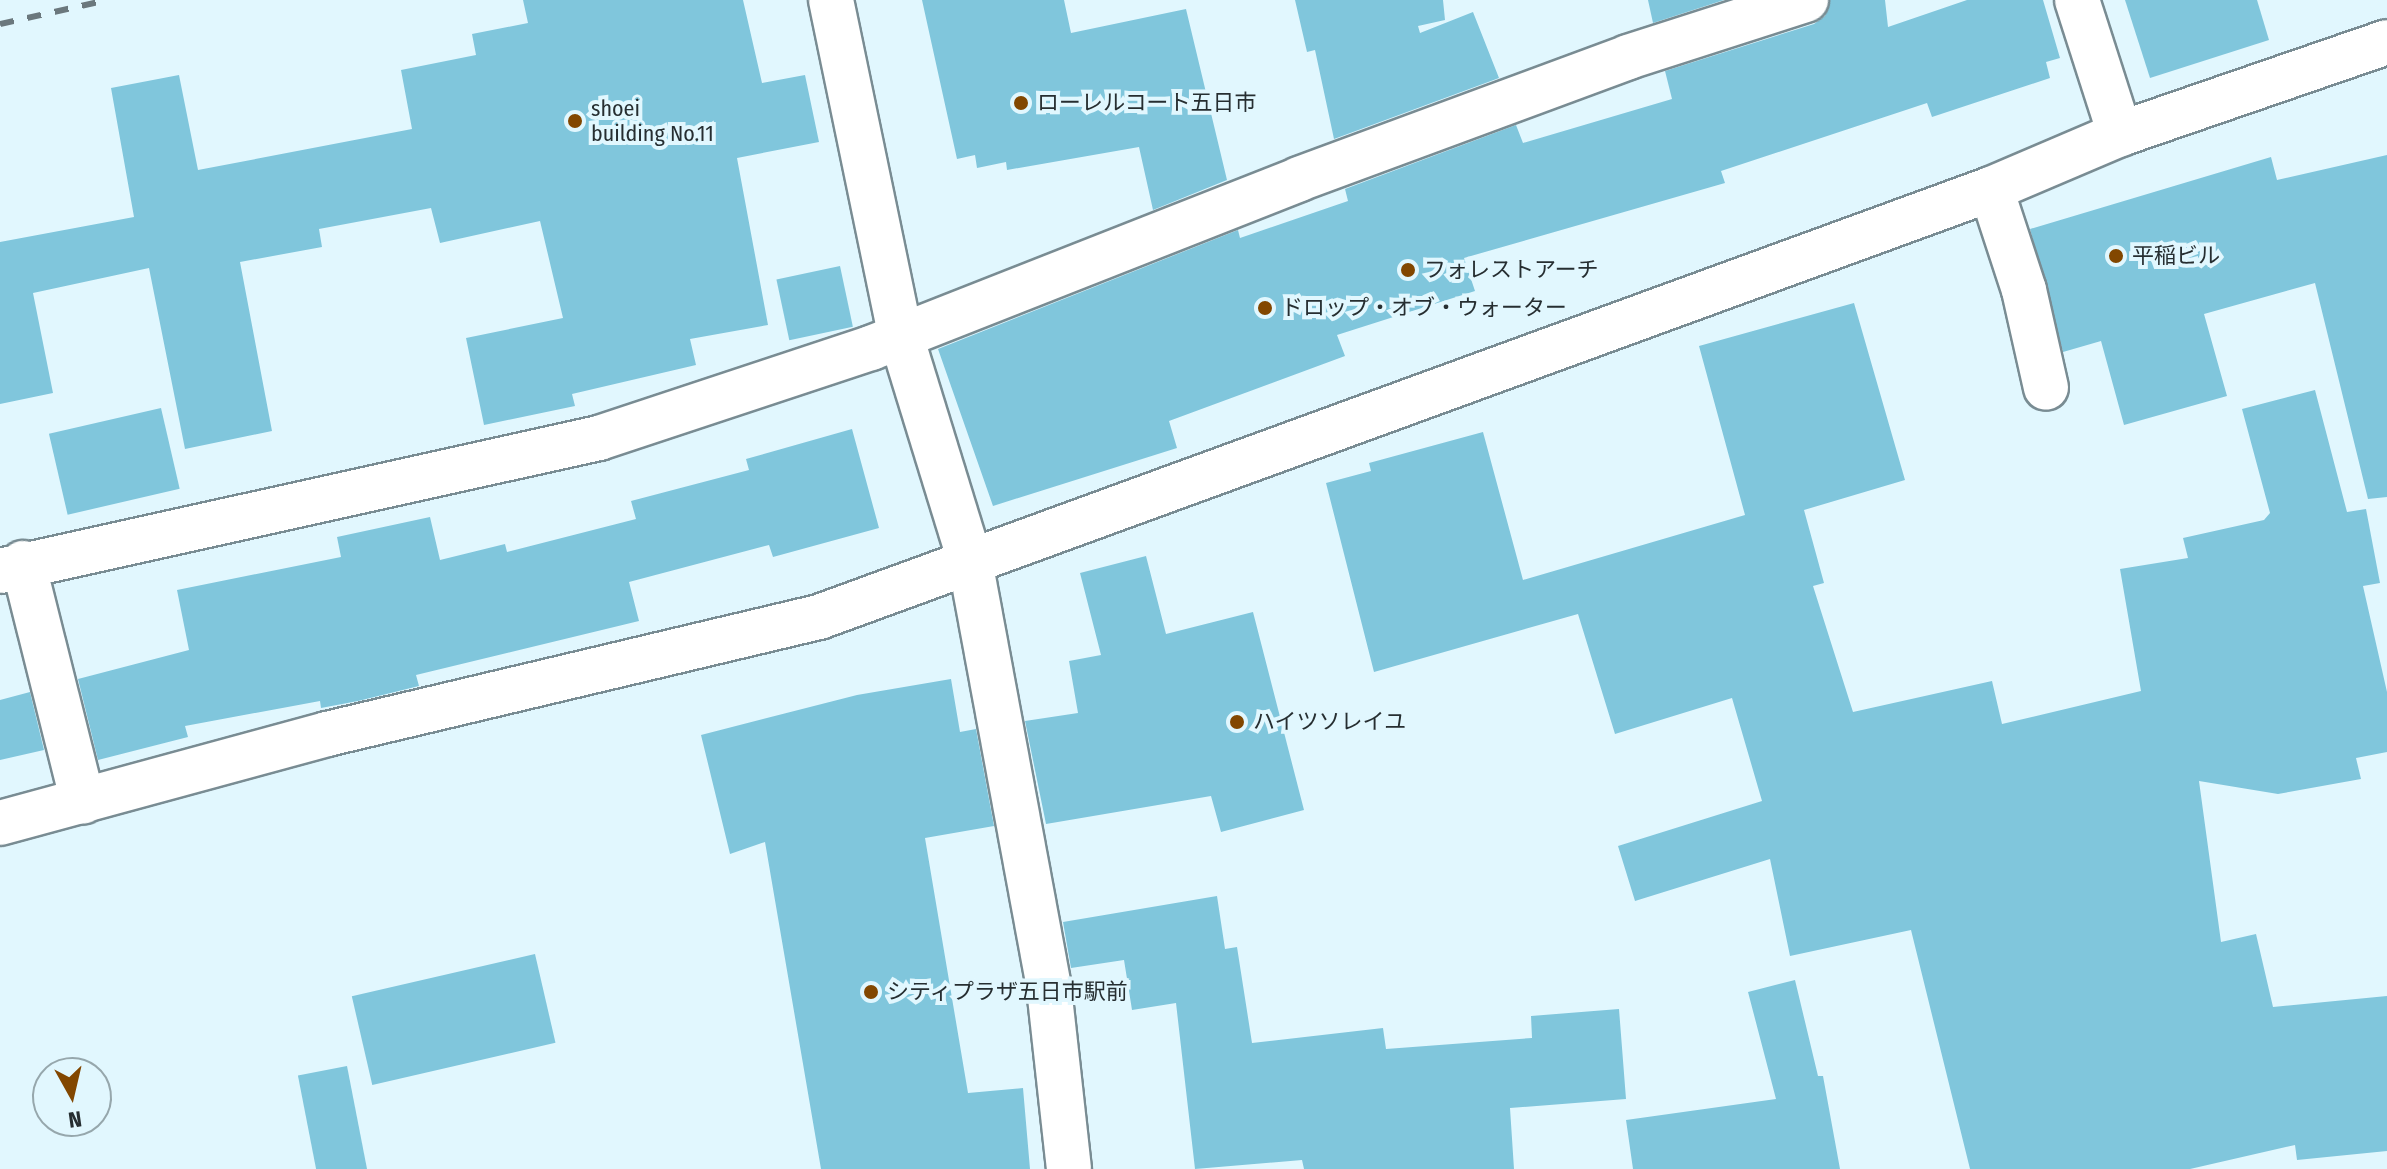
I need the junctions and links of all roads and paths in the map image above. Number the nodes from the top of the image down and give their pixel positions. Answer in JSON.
{"nodes":[{"id":1,"x":831,"y":0,"type":"edge"},
{"id":2,"x":1806,"y":0,"type":"edge"},
{"id":3,"x":2077,"y":0,"type":"edge"},
{"id":4,"x":2387,"y":42,"type":"edge"},
{"id":5,"x":2120,"y":134,"type":"junction"},
{"id":6,"x":1991,"y":189,"type":"junction"},
{"id":7,"x":900,"y":333,"type":"junction"},
{"id":8,"x":2046,"y":388,"type":"dead end"},
{"id":9,"x":970,"y":561,"type":"junction"},
{"id":10,"x":12,"y":567,"type":"edge"},
{"id":11,"x":83,"y":802,"type":"junction"},
{"id":12,"x":0,"y":823,"type":"edge"},
{"id":13,"x":1069,"y":1169,"type":"edge"}],
"edges":[{"from":1,"to":7,"type":"street"},
{"from":2,"to":7,"type":"street"},
{"from":3,"to":5,"type":"street"},
{"from":4,"to":5,"type":"street"},
{"from":5,"to":6,"type":"street"},
{"from":6,"to":8,"type":"street"},
{"from":6,"to":9,"type":"street"},
{"from":7,"to":9,"type":"street"},
{"from":7,"to":10,"type":"street"},
{"from":9,"to":11,"type":"street"},
{"from":9,"to":13,"type":"street"},
{"from":10,"to":11,"type":"street"},
{"from":11,"to":12,"type":"street"}]}
